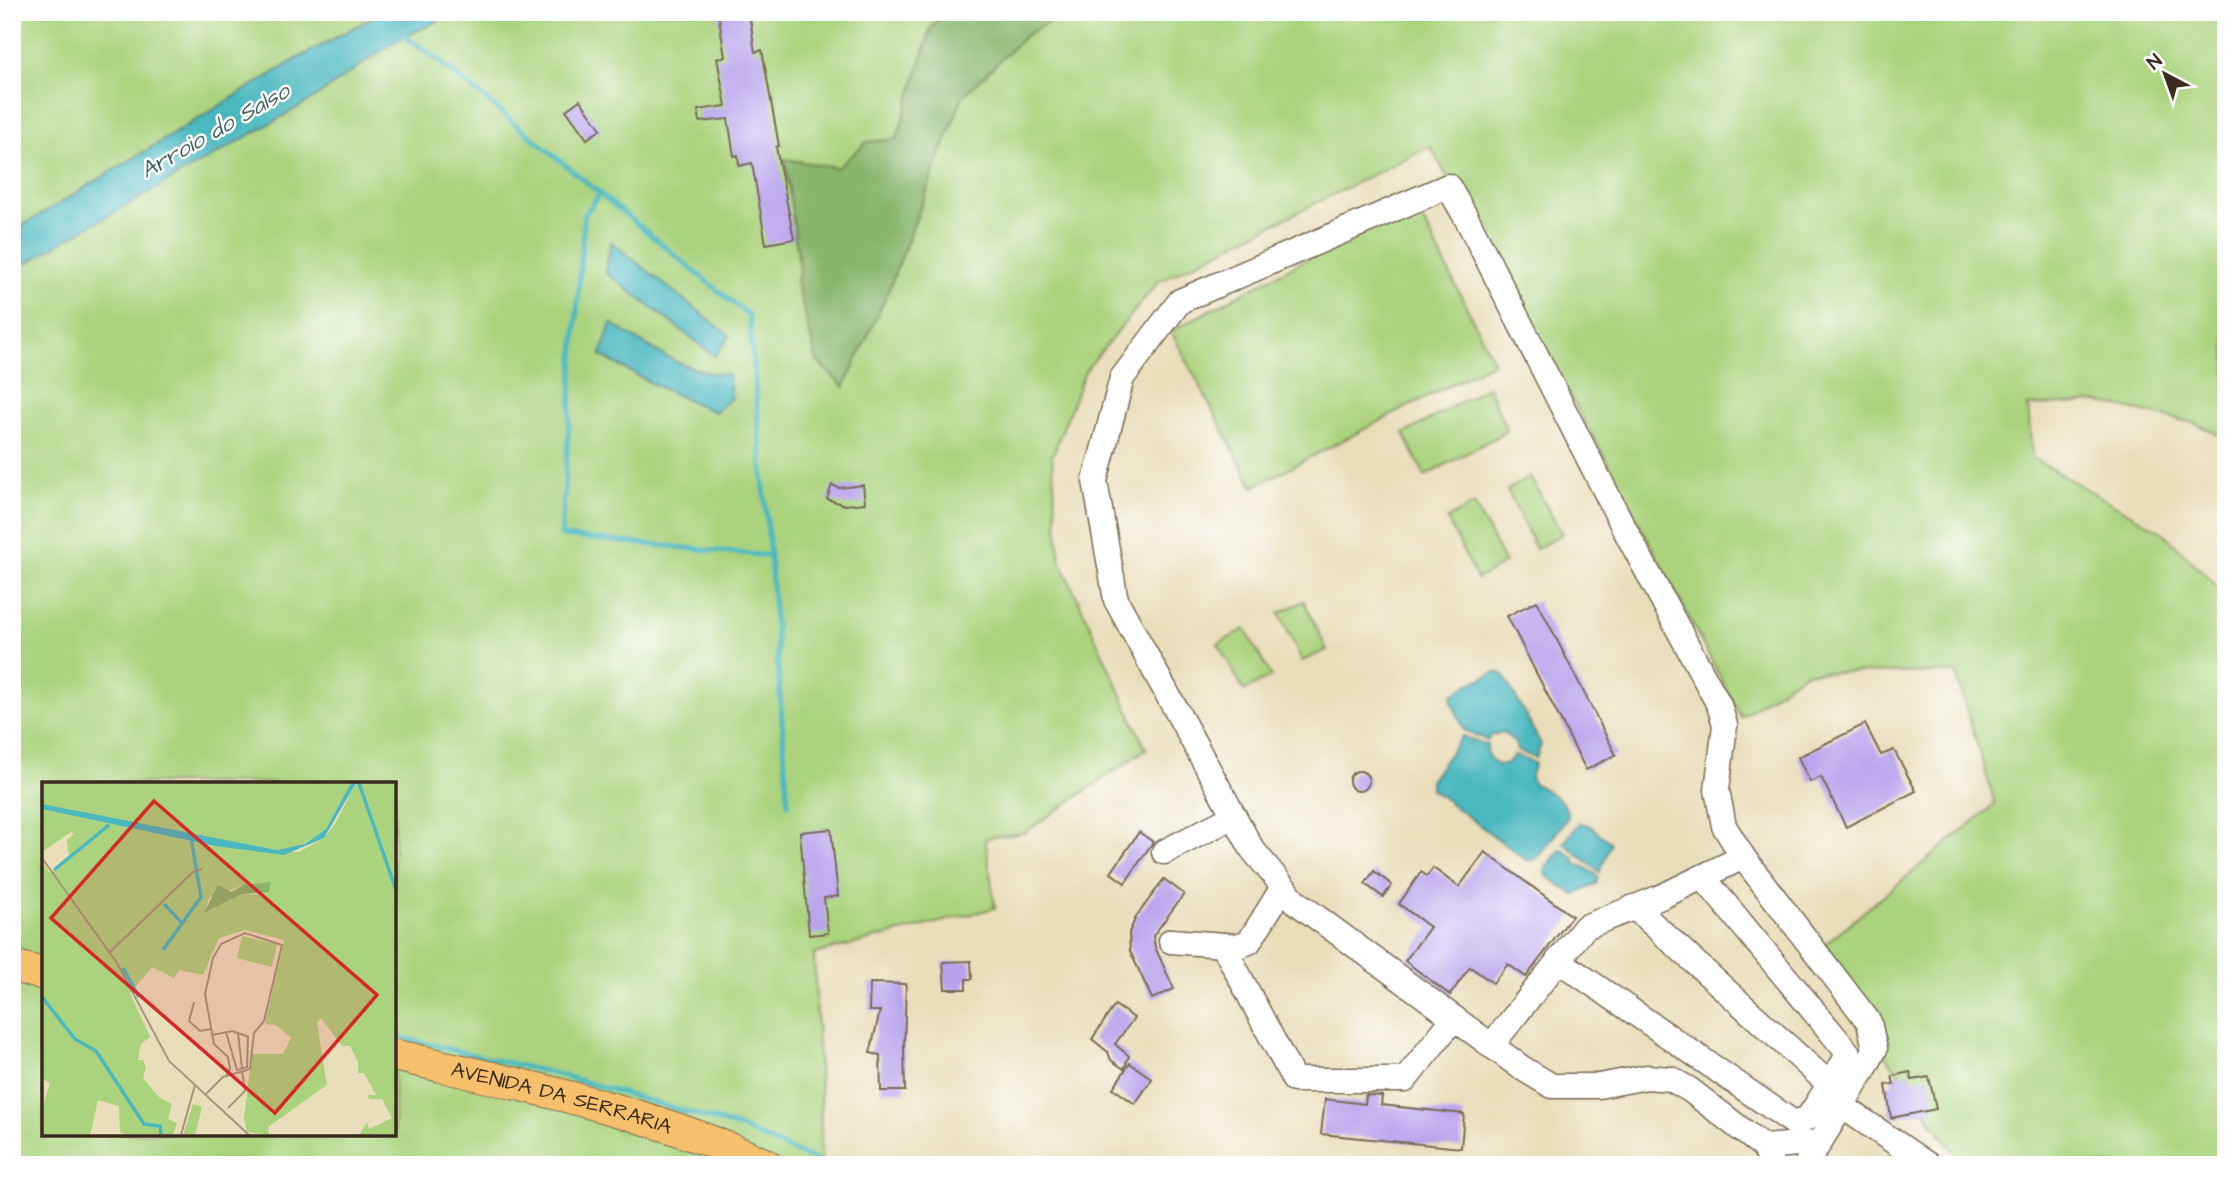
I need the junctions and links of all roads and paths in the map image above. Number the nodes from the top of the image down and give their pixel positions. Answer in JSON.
{"nodes":[{"id":1,"x":1234,"y":816,"type":"junction"},
{"id":2,"x":1164,"y":852,"type":"dead end"},
{"id":3,"x":1743,"y":857,"type":"junction"},
{"id":4,"x":1703,"y":877,"type":"junction"},
{"id":5,"x":1283,"y":887,"type":"junction"},
{"id":6,"x":1634,"y":907,"type":"junction"},
{"id":7,"x":1171,"y":941,"type":"dead end"},
{"id":8,"x":1223,"y":945,"type":"junction"},
{"id":9,"x":1558,"y":960,"type":"junction"},
{"id":10,"x":12,"y":966,"type":"edge"},
{"id":11,"x":42,"y":974,"type":"edge"},
{"id":12,"x":1454,"y":1018,"type":"junction"},
{"id":13,"x":1491,"y":1045,"type":"junction"},
{"id":14,"x":396,"y":1055,"type":"edge"},
{"id":15,"x":1829,"y":1084,"type":"junction"},
{"id":16,"x":1842,"y":1106,"type":"junction"},
{"id":17,"x":1820,"y":1142,"type":"junction"},
{"id":18,"x":1768,"y":1156,"type":"edge"},
{"id":19,"x":766,"y":1165,"type":"edge"},
{"id":20,"x":1805,"y":1165,"type":"edge"},
{"id":21,"x":1928,"y":1165,"type":"edge"}],
"edges":[{"from":1,"to":2,"type":"street"},
{"from":1,"to":3,"type":"street"},
{"from":1,"to":5,"type":"street"},
{"from":3,"to":4,"type":"street"},
{"from":3,"to":16,"type":"street"},
{"from":4,"to":6,"type":"street"},
{"from":4,"to":15,"type":"street"},
{"from":5,"to":8,"type":"street"},
{"from":5,"to":12,"type":"street"},
{"from":6,"to":9,"type":"street"},
{"from":6,"to":15,"type":"street"},
{"from":7,"to":8,"type":"street"},
{"from":8,"to":12,"type":"street"},
{"from":9,"to":13,"type":"street"},
{"from":9,"to":15,"type":"street"},
{"from":10,"to":11,"type":"main road"},
{"from":12,"to":13,"type":"street"},
{"from":13,"to":18,"type":"street"},
{"from":14,"to":19,"type":"main road","name":"AVENIDA DA SERRARIA"},
{"from":16,"to":17,"type":"street"},
{"from":16,"to":21,"type":"street"},
{"from":17,"to":18,"type":"street"},
{"from":17,"to":20,"type":"street"}]}
